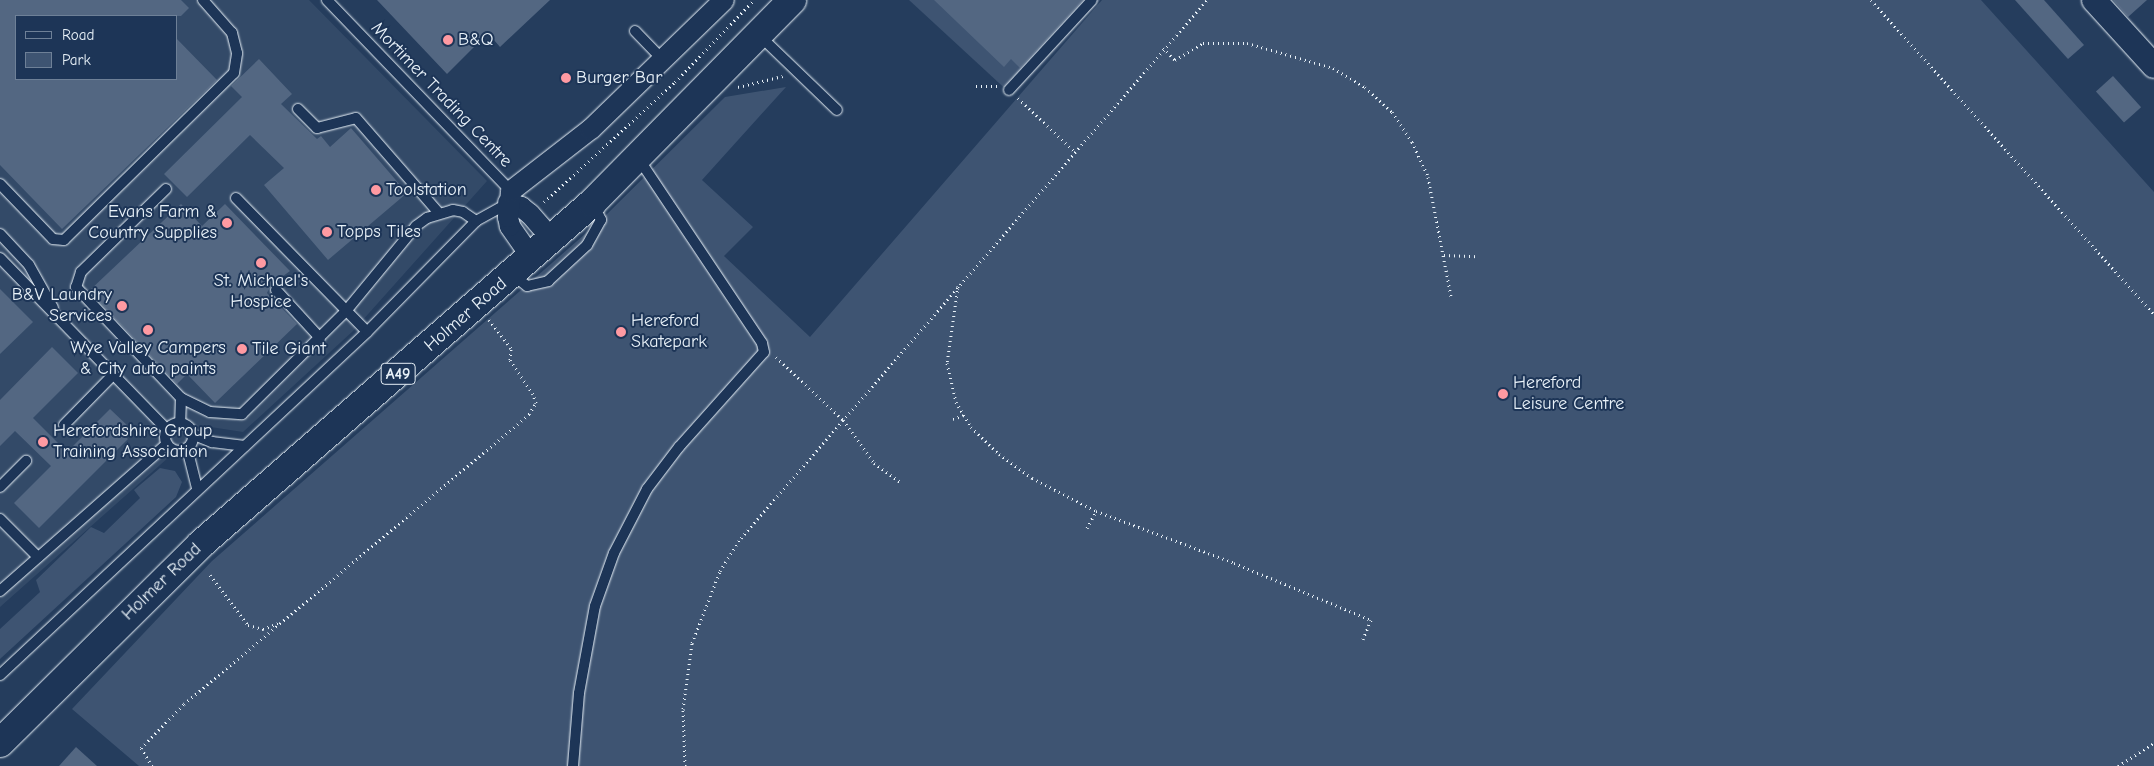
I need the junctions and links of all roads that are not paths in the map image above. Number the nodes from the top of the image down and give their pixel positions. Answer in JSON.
{"nodes":[{"id":1,"x":204,"y":0,"type":"edge"},
{"id":2,"x":328,"y":0,"type":"edge"},
{"id":3,"x":724,"y":0,"type":"edge"},
{"id":4,"x":792,"y":0,"type":"edge"},
{"id":5,"x":1092,"y":0,"type":"edge"},
{"id":6,"x":2094,"y":0,"type":"edge"},
{"id":7,"x":635,"y":32,"type":"dead end"},
{"id":8,"x":758,"y":34,"type":"junction"},
{"id":9,"x":664,"y":61,"type":"junction"},
{"id":10,"x":2154,"y":66,"type":"edge"},
{"id":11,"x":1009,"y":90,"type":"road end"},
{"id":12,"x":298,"y":109,"type":"dead end"},
{"id":13,"x":837,"y":110,"type":"dead end"},
{"id":14,"x":639,"y":159,"type":"junction"},
{"id":15,"x":0,"y":184,"type":"edge"},
{"id":16,"x":166,"y":189,"type":"dead end"},
{"id":17,"x":509,"y":197,"type":"junction"},
{"id":18,"x":236,"y":198,"type":"dead end"},
{"id":19,"x":592,"y":202,"type":"junction"},
{"id":20,"x":439,"y":213,"type":"junction"},
{"id":21,"x":476,"y":222,"type":"junction"},
{"id":22,"x":0,"y":234,"type":"edge"},
{"id":23,"x":552,"y":239,"type":"junction"},
{"id":24,"x":0,"y":258,"type":"edge"},
{"id":25,"x":523,"y":266,"type":"junction"},
{"id":26,"x":276,"y":290,"type":"dead end"},
{"id":27,"x":346,"y":311,"type":"junction"},
{"id":28,"x":367,"y":332,"type":"junction"},
{"id":29,"x":320,"y":338,"type":"junction"},
{"id":30,"x":82,"y":342,"type":"junction"},
{"id":31,"x":114,"y":374,"type":"junction"},
{"id":32,"x":181,"y":398,"type":"junction"},
{"id":33,"x":180,"y":424,"type":"junction"},
{"id":34,"x":64,"y":425,"type":"dead end"},
{"id":35,"x":167,"y":430,"type":"junction"},
{"id":36,"x":192,"y":434,"type":"junction"},
{"id":37,"x":167,"y":444,"type":"junction"},
{"id":38,"x":245,"y":446,"type":"junction"},
{"id":39,"x":187,"y":448,"type":"junction"},
{"id":40,"x":26,"y":461,"type":"dead end"},
{"id":41,"x":0,"y":487,"type":"edge"},
{"id":42,"x":197,"y":488,"type":"junction"},
{"id":43,"x":0,"y":519,"type":"edge"},
{"id":44,"x":38,"y":557,"type":"junction"},
{"id":45,"x":2,"y":587,"type":"edge"},
{"id":46,"x":0,"y":675,"type":"edge"},
{"id":47,"x":0,"y":743,"type":"edge"},
{"id":48,"x":573,"y":766,"type":"edge"}],
"edges":[{"from":1,"to":15,"type":"lane"},
{"from":2,"to":17,"type":"lane","name":"Mortimer Trading Centre"},
{"from":3,"to":9,"type":"street"},
{"from":4,"to":8,"type":"highway","name":"Holmer Road","number":"A49"},
{"from":5,"to":11,"type":"lane"},
{"from":6,"to":10,"type":"street"},
{"from":7,"to":9,"type":"lane"},
{"from":8,"to":13,"type":"lane"},
{"from":8,"to":14,"type":"highway","name":"Holmer Road","number":"A49"},
{"from":9,"to":17,"type":"street"},
{"from":12,"to":20,"type":"lane"},
{"from":14,"to":19,"type":"highway","name":"Holmer Road","number":"A49"},
{"from":14,"to":48,"type":"lane"},
{"from":16,"to":32,"type":"lane"},
{"from":17,"to":21,"type":"lane"},
{"from":17,"to":23,"type":"street"},
{"from":17,"to":25,"type":"street"},
{"from":18,"to":27,"type":"lane"},
{"from":19,"to":23,"type":"highway","name":"Holmer Road","number":"A49"},
{"from":19,"to":25,"type":"lane"},
{"from":20,"to":21,"type":"lane"},
{"from":20,"to":27,"type":"lane"},
{"from":21,"to":28,"type":"lane"},
{"from":22,"to":30,"type":"lane"},
{"from":23,"to":25,"type":"highway","name":"Holmer Road","number":"A49"},
{"from":24,"to":30,"type":"lane"},
{"from":25,"to":47,"type":"highway","name":"Holmer Road","number":"A49"},
{"from":26,"to":29,"type":"lane"},
{"from":27,"to":28,"type":"lane"},
{"from":27,"to":29,"type":"lane"},
{"from":28,"to":38,"type":"lane"},
{"from":29,"to":32,"type":"lane"},
{"from":30,"to":31,"type":"lane"},
{"from":31,"to":34,"type":"lane"},
{"from":31,"to":35,"type":"lane"},
{"from":32,"to":33,"type":"lane"},
{"from":33,"to":35,"type":"lane"},
{"from":33,"to":36,"type":"lane"},
{"from":35,"to":37,"type":"lane"},
{"from":36,"to":38,"type":"lane"},
{"from":36,"to":39,"type":"lane"},
{"from":37,"to":39,"type":"lane"},
{"from":37,"to":44,"type":"lane"},
{"from":38,"to":42,"type":"lane"},
{"from":39,"to":42,"type":"lane"},
{"from":40,"to":41,"type":"lane"},
{"from":42,"to":46,"type":"lane"},
{"from":43,"to":44,"type":"lane"},
{"from":44,"to":45,"type":"lane"}]}
